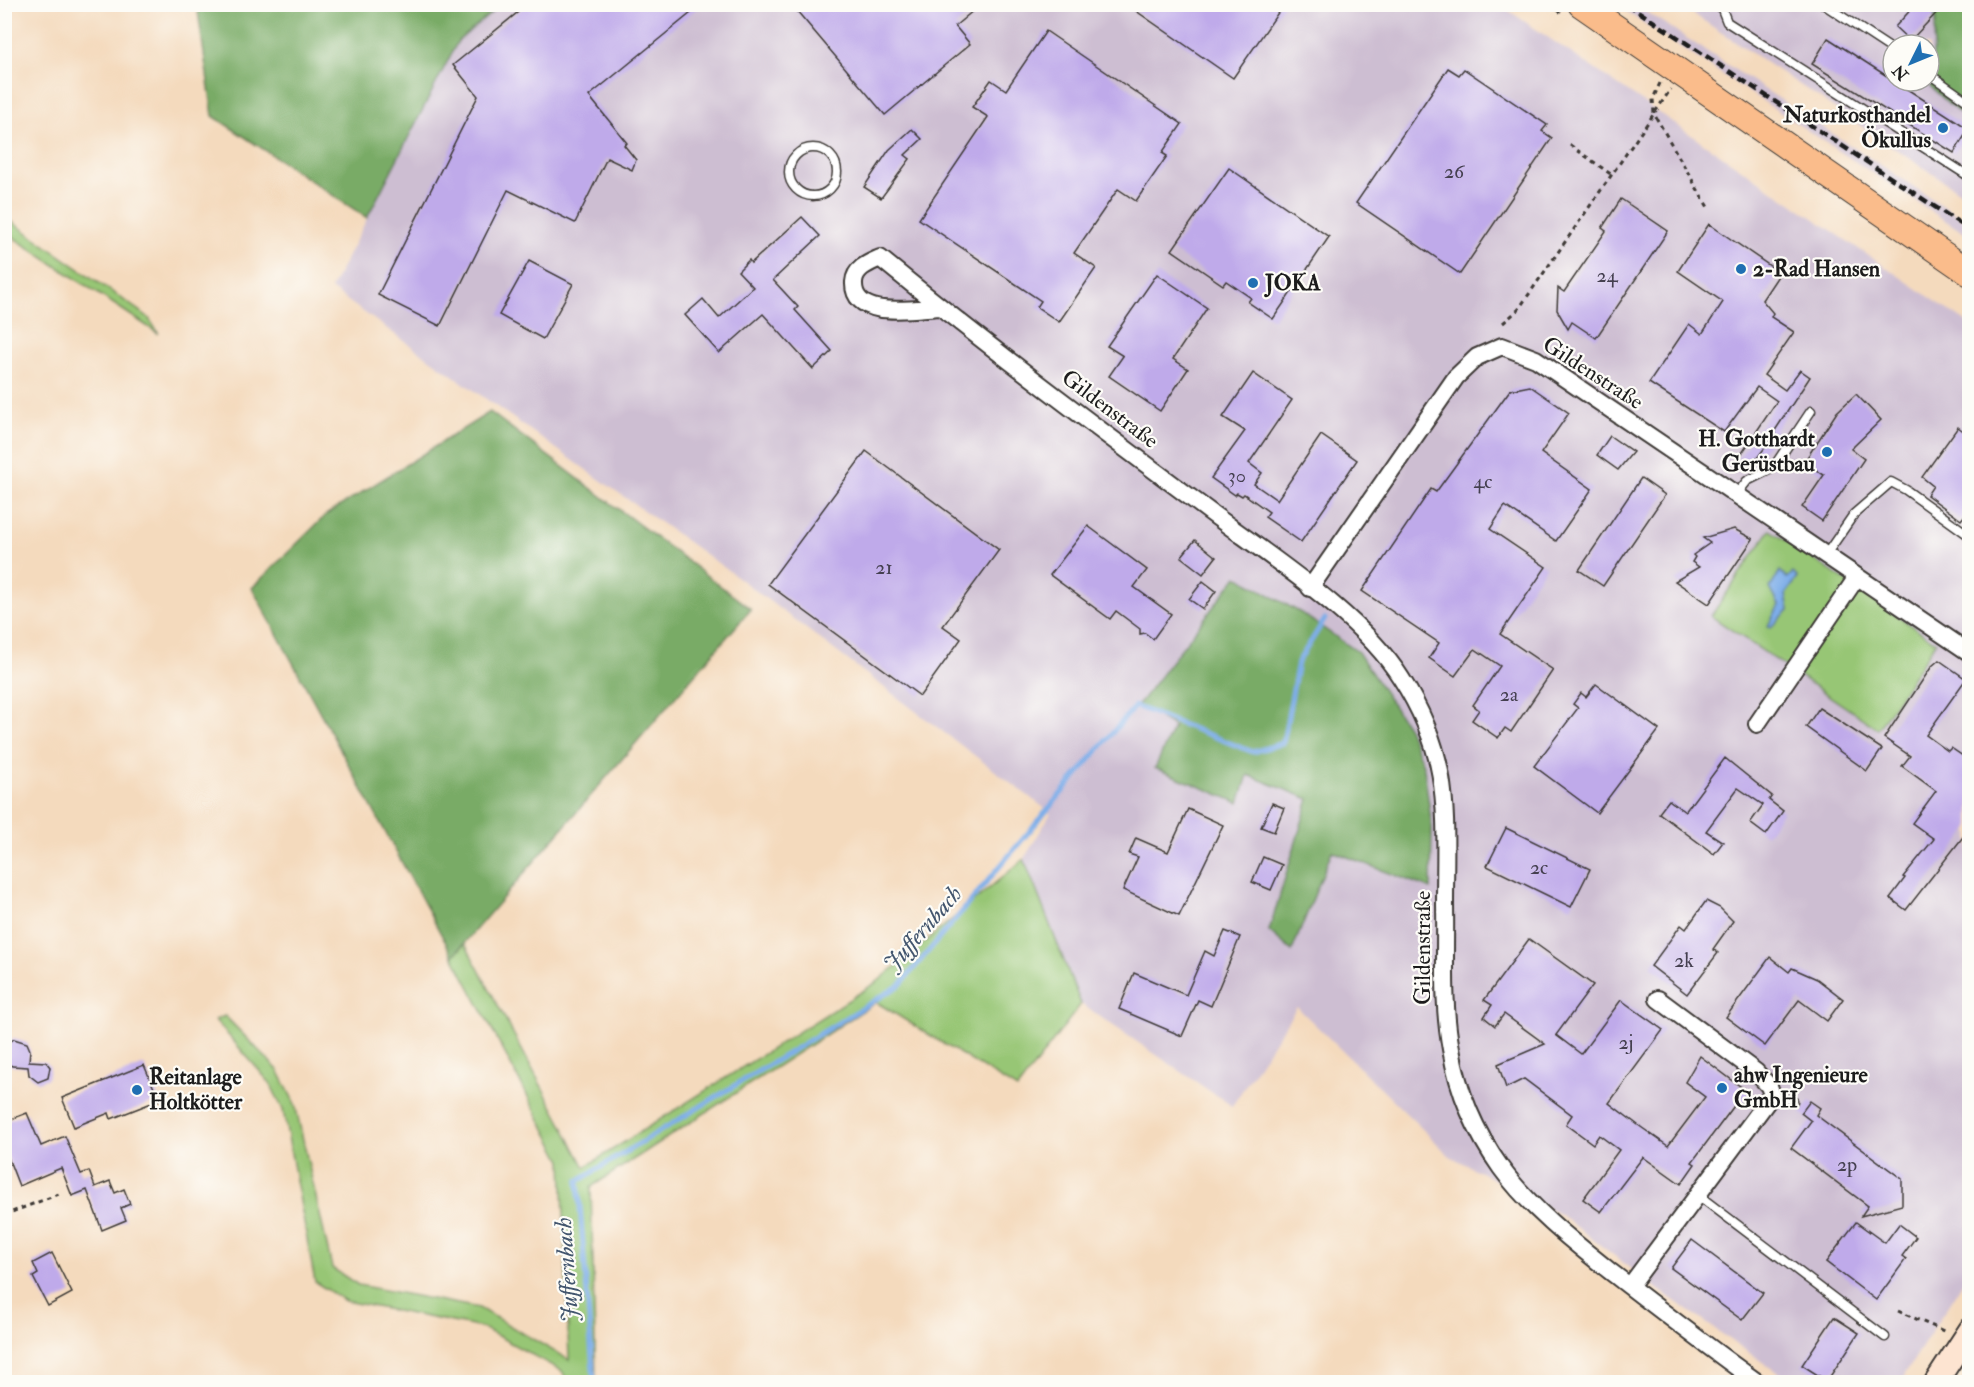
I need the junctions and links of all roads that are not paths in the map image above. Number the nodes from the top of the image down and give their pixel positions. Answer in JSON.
{"nodes":[{"id":1,"x":1581,"y":4,"type":"edge"},
{"id":2,"x":1720,"y":4,"type":"edge"},
{"id":3,"x":1823,"y":4,"type":"edge"},
{"id":4,"x":1881,"y":42,"type":"edge"},
{"id":5,"x":1941,"y":82,"type":"edge"},
{"id":6,"x":1970,"y":103,"type":"edge"},
{"id":7,"x":816,"y":148,"type":"joint"},
{"id":8,"x":1970,"y":177,"type":"edge"},
{"id":9,"x":1970,"y":273,"type":"edge"},
{"id":10,"x":940,"y":307,"type":"junction"},
{"id":11,"x":1811,"y":411,"type":"dead end"},
{"id":12,"x":1736,"y":495,"type":"junction"},
{"id":13,"x":1970,"y":536,"type":"edge"},
{"id":14,"x":1825,"y":556,"type":"junction"},
{"id":15,"x":1857,"y":577,"type":"junction"},
{"id":16,"x":1310,"y":588,"type":"junction"},
{"id":17,"x":1970,"y":653,"type":"edge"},
{"id":18,"x":1757,"y":724,"type":"dead end"},
{"id":19,"x":1658,"y":999,"type":"dead end"},
{"id":20,"x":1772,"y":1095,"type":"junction"},
{"id":21,"x":1793,"y":1101,"type":"dead end"},
{"id":22,"x":1698,"y":1195,"type":"junction"},
{"id":23,"x":1630,"y":1286,"type":"junction"},
{"id":24,"x":1960,"y":1332,"type":"edge"},
{"id":25,"x":1885,"y":1337,"type":"dead end"},
{"id":26,"x":1757,"y":1383,"type":"edge"},
{"id":27,"x":1936,"y":1383,"type":"edge"}],
"edges":[{"from":1,"to":9,"type":"main road"},
{"from":2,"to":8,"type":"lane"},
{"from":3,"to":4,"type":"lane"},
{"from":5,"to":6,"type":"lane"},
{"from":7,"to":7,"type":"lane"},
{"from":10,"to":10,"type":"street","name":"Gildenstraße"},
{"from":10,"to":16,"type":"street","name":"Gildenstraße"},
{"from":11,"to":12,"type":"lane"},
{"from":12,"to":14,"type":"street","name":"Gildenstraße"},
{"from":12,"to":16,"type":"street","name":"Gildenstraße"},
{"from":13,"to":14,"type":"lane"},
{"from":14,"to":15,"type":"street","name":"Gildenstraße"},
{"from":15,"to":17,"type":"street","name":"Gildenstraße"},
{"from":15,"to":18,"type":"street"},
{"from":16,"to":23,"type":"street","name":"Gildenstraße"},
{"from":19,"to":20,"type":"street"},
{"from":20,"to":21,"type":"lane"},
{"from":20,"to":22,"type":"street"},
{"from":22,"to":23,"type":"street"},
{"from":22,"to":25,"type":"lane"},
{"from":23,"to":26,"type":"street","name":"Gildenstraße"},
{"from":24,"to":27,"type":"street"}]}
